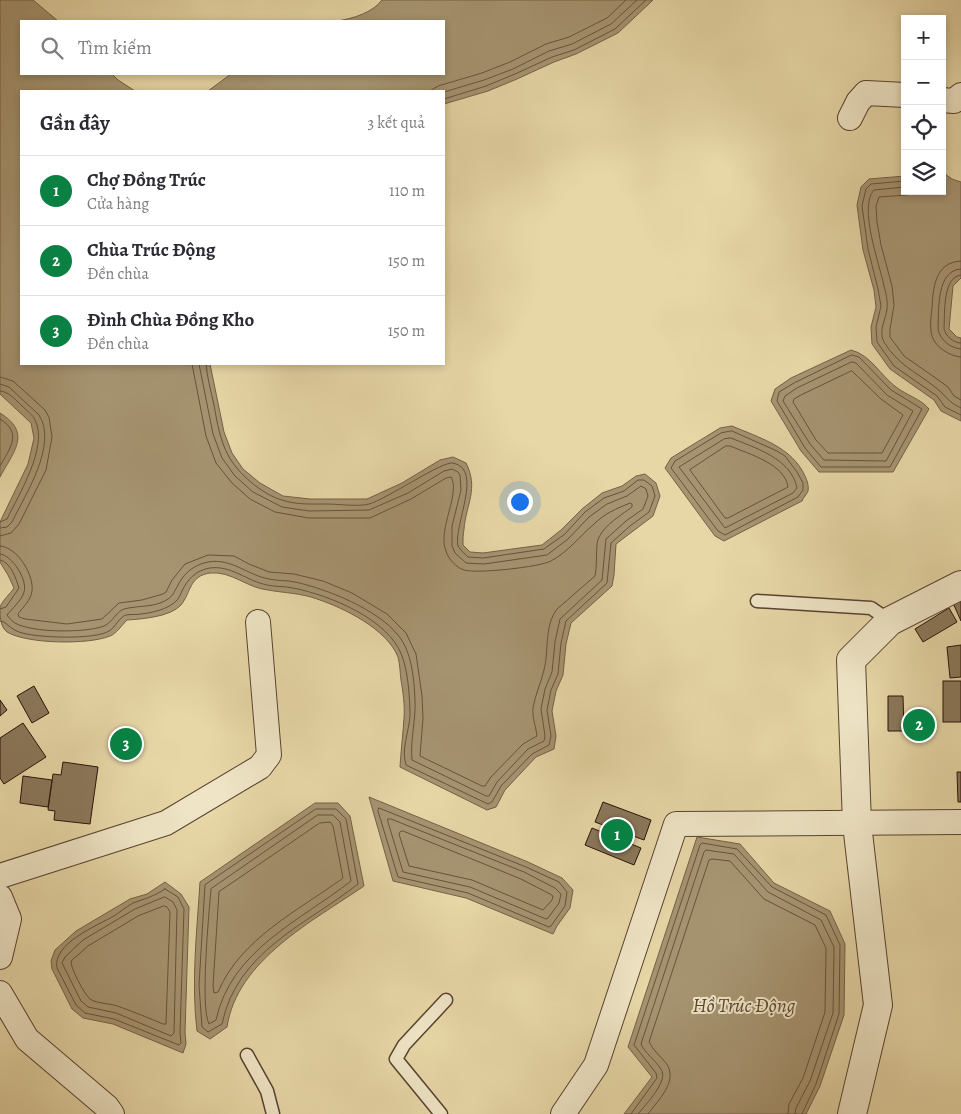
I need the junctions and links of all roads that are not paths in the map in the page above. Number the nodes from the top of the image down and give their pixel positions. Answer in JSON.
{"nodes":[{"id":1,"x":961,"y":95,"type":"edge"},
{"id":2,"x":901,"y":96,"type":"edge"},
{"id":3,"x":946,"y":100,"type":"edge"},
{"id":4,"x":850,"y":118,"type":"dead end"},
{"id":5,"x":961,"y":585,"type":"edge"},
{"id":6,"x":757,"y":600,"type":"dead end"},
{"id":7,"x":258,"y":622,"type":"dead end"},
{"id":8,"x":890,"y":622,"type":"junction"},
{"id":9,"x":961,"y":822,"type":"edge"},
{"id":10,"x":857,"y":824,"type":"junction"},
{"id":11,"x":0,"y":876,"type":"edge"},
{"id":12,"x":0,"y":897,"type":"edge"},
{"id":13,"x":0,"y":957,"type":"edge"},
{"id":14,"x":0,"y":993,"type":"edge"},
{"id":15,"x":446,"y":1000,"type":"dead end"},
{"id":16,"x":247,"y":1056,"type":"dead end"},
{"id":17,"x":112,"y":1114,"type":"edge"},
{"id":18,"x":273,"y":1114,"type":"edge"},
{"id":19,"x":441,"y":1114,"type":"edge"},
{"id":20,"x":563,"y":1114,"type":"edge"},
{"id":21,"x":852,"y":1114,"type":"edge"}],
"edges":[{"from":1,"to":3,"type":"street"},
{"from":2,"to":4,"type":"street"},
{"from":5,"to":8,"type":"street"},
{"from":6,"to":8,"type":"lane"},
{"from":7,"to":11,"type":"street"},
{"from":8,"to":10,"type":"street"},
{"from":9,"to":10,"type":"street"},
{"from":10,"to":20,"type":"street"},
{"from":10,"to":21,"type":"street"},
{"from":12,"to":13,"type":"street"},
{"from":14,"to":17,"type":"street"},
{"from":15,"to":19,"type":"lane"},
{"from":16,"to":18,"type":"lane"}]}
